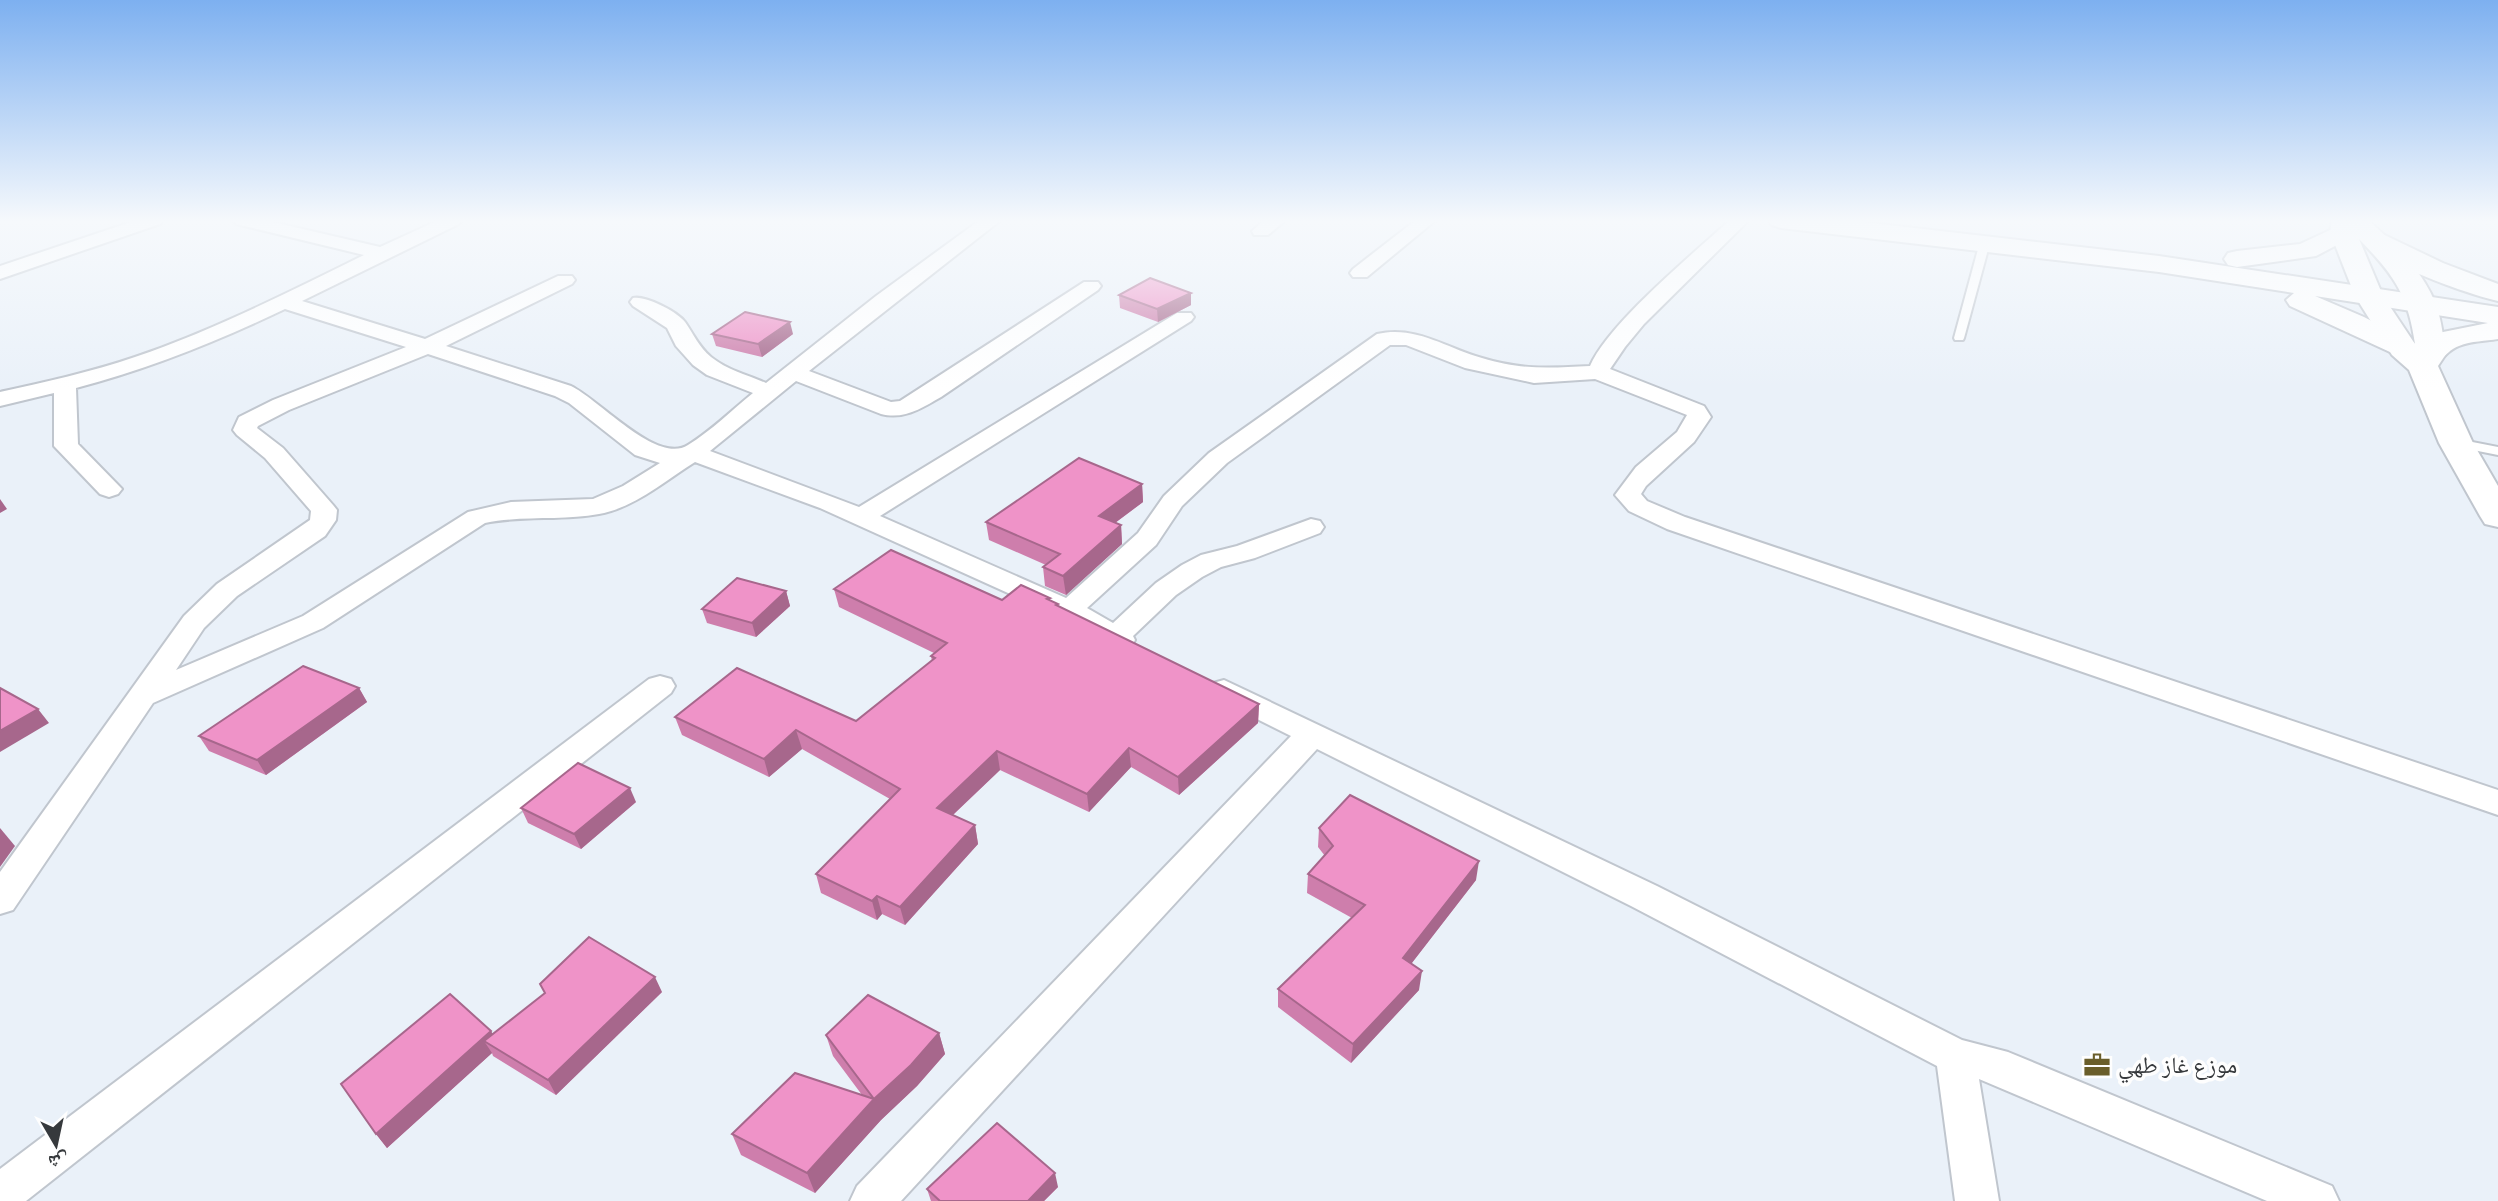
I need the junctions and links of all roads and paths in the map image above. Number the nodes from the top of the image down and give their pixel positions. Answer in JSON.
{"nodes":[{"id":1,"x":335,"y":276,"type":"edge"},
{"id":2,"x":916,"y":276,"type":"edge"},
{"id":3,"x":1683,"y":276,"type":"edge"},
{"id":4,"x":1976,"y":276,"type":"edge"},
{"id":5,"x":2208,"y":276,"type":"edge"},
{"id":6,"x":2271,"y":276,"type":"edge"},
{"id":7,"x":2317,"y":276,"type":"edge"},
{"id":8,"x":2362,"y":276,"type":"edge"},
{"id":9,"x":2399,"y":276,"type":"edge"},
{"id":10,"x":2451,"y":276,"type":"edge"},
{"id":11,"x":565,"y":280,"type":"dead end"},
{"id":12,"x":1091,"y":286,"type":"dead end"},
{"id":13,"x":2364,"y":286,"type":"junction"},
{"id":14,"x":2498,"y":293,"type":"edge"},
{"id":15,"x":2416,"y":294,"type":"junction"},
{"id":16,"x":2498,"y":299,"type":"edge"},
{"id":17,"x":285,"y":302,"type":"junction"},
{"id":18,"x":640,"y":302,"type":"dead end"},
{"id":19,"x":2498,"y":316,"type":"edge"},
{"id":20,"x":1184,"y":317,"type":"dead end"},
{"id":21,"x":2498,"y":330,"type":"edge"},
{"id":22,"x":1959,"y":338,"type":"dead end"},
{"id":23,"x":424,"y":348,"type":"junction"},
{"id":24,"x":2419,"y":356,"type":"junction"},
{"id":25,"x":792,"y":372,"type":"junction"},
{"id":26,"x":1598,"y":372,"type":"junction"},
{"id":27,"x":65,"y":384,"type":"junction"},
{"id":28,"x":769,"y":392,"type":"junction"},
{"id":29,"x":0,"y":399,"type":"edge"},
{"id":30,"x":2456,"y":443,"type":"junction"},
{"id":31,"x":2498,"y":451,"type":"edge"},
{"id":32,"x":693,"y":453,"type":"junction"},
{"id":33,"x":109,"y":489,"type":"dead end"},
{"id":34,"x":862,"y":516,"type":"junction"},
{"id":35,"x":2498,"y":516,"type":"edge"},
{"id":36,"x":1311,"y":527,"type":"dead end"},
{"id":37,"x":1069,"y":610,"type":"junction"},
{"id":38,"x":1115,"y":637,"type":"junction"},
{"id":39,"x":1152,"y":655,"type":"edge"},
{"id":40,"x":1202,"y":680,"type":"edge"},
{"id":41,"x":660,"y":686,"type":"dead end"},
{"id":42,"x":140,"y":697,"type":"junction"},
{"id":43,"x":1312,"y":734,"type":"junction"},
{"id":44,"x":2498,"y":803,"type":"edge"},
{"id":45,"x":0,"y":900,"type":"edge"},
{"id":46,"x":1955,"y":1056,"type":"junction"},
{"id":47,"x":8,"y":1194,"type":"edge"},
{"id":48,"x":2312,"y":1200,"type":"edge"},
{"id":49,"x":872,"y":1201,"type":"edge"},
{"id":50,"x":1977,"y":1201,"type":"edge"}],
"edges":[{"from":1,"to":17,"type":"street"},
{"from":2,"to":25,"type":"street"},
{"from":3,"to":26,"type":"street"},
{"from":4,"to":22,"type":"lane"},
{"from":5,"to":24,"type":"main road"},
{"from":6,"to":13,"type":"main road"},
{"from":7,"to":13,"type":"main road"},
{"from":8,"to":13,"type":"main road"},
{"from":9,"to":15,"type":"main road"},
{"from":10,"to":14,"type":"main road"},
{"from":11,"to":23,"type":"street"},
{"from":12,"to":25,"type":"street"},
{"from":13,"to":15,"type":"main road"},
{"from":13,"to":24,"type":"main road"},
{"from":15,"to":16,"type":"main road"},
{"from":15,"to":19,"type":"main road"},
{"from":15,"to":24,"type":"main road"},
{"from":17,"to":23,"type":"street"},
{"from":17,"to":27,"type":"street"},
{"from":18,"to":28,"type":"street"},
{"from":20,"to":34,"type":"street"},
{"from":21,"to":24,"type":"main road"},
{"from":23,"to":32,"type":"street"},
{"from":23,"to":42,"type":"street"},
{"from":24,"to":30,"type":"main road"},
{"from":25,"to":28,"type":"street"},
{"from":26,"to":37,"type":"street"},
{"from":26,"to":44,"type":"street"},
{"from":27,"to":29,"type":"street"},
{"from":27,"to":33,"type":"street"},
{"from":28,"to":32,"type":"street"},
{"from":30,"to":31,"type":"lane"},
{"from":30,"to":35,"type":"main road"},
{"from":32,"to":34,"type":"street"},
{"from":32,"to":42,"type":"street"},
{"from":34,"to":37,"type":"street"},
{"from":36,"to":38,"type":"street"},
{"from":37,"to":38,"type":"street"},
{"from":38,"to":39,"type":"street"},
{"from":40,"to":43,"type":"street"},
{"from":41,"to":47,"type":"street"},
{"from":42,"to":45,"type":"street"},
{"from":43,"to":46,"type":"street"},
{"from":43,"to":49,"type":"street"},
{"from":46,"to":48,"type":"street"},
{"from":46,"to":50,"type":"street"}]}
